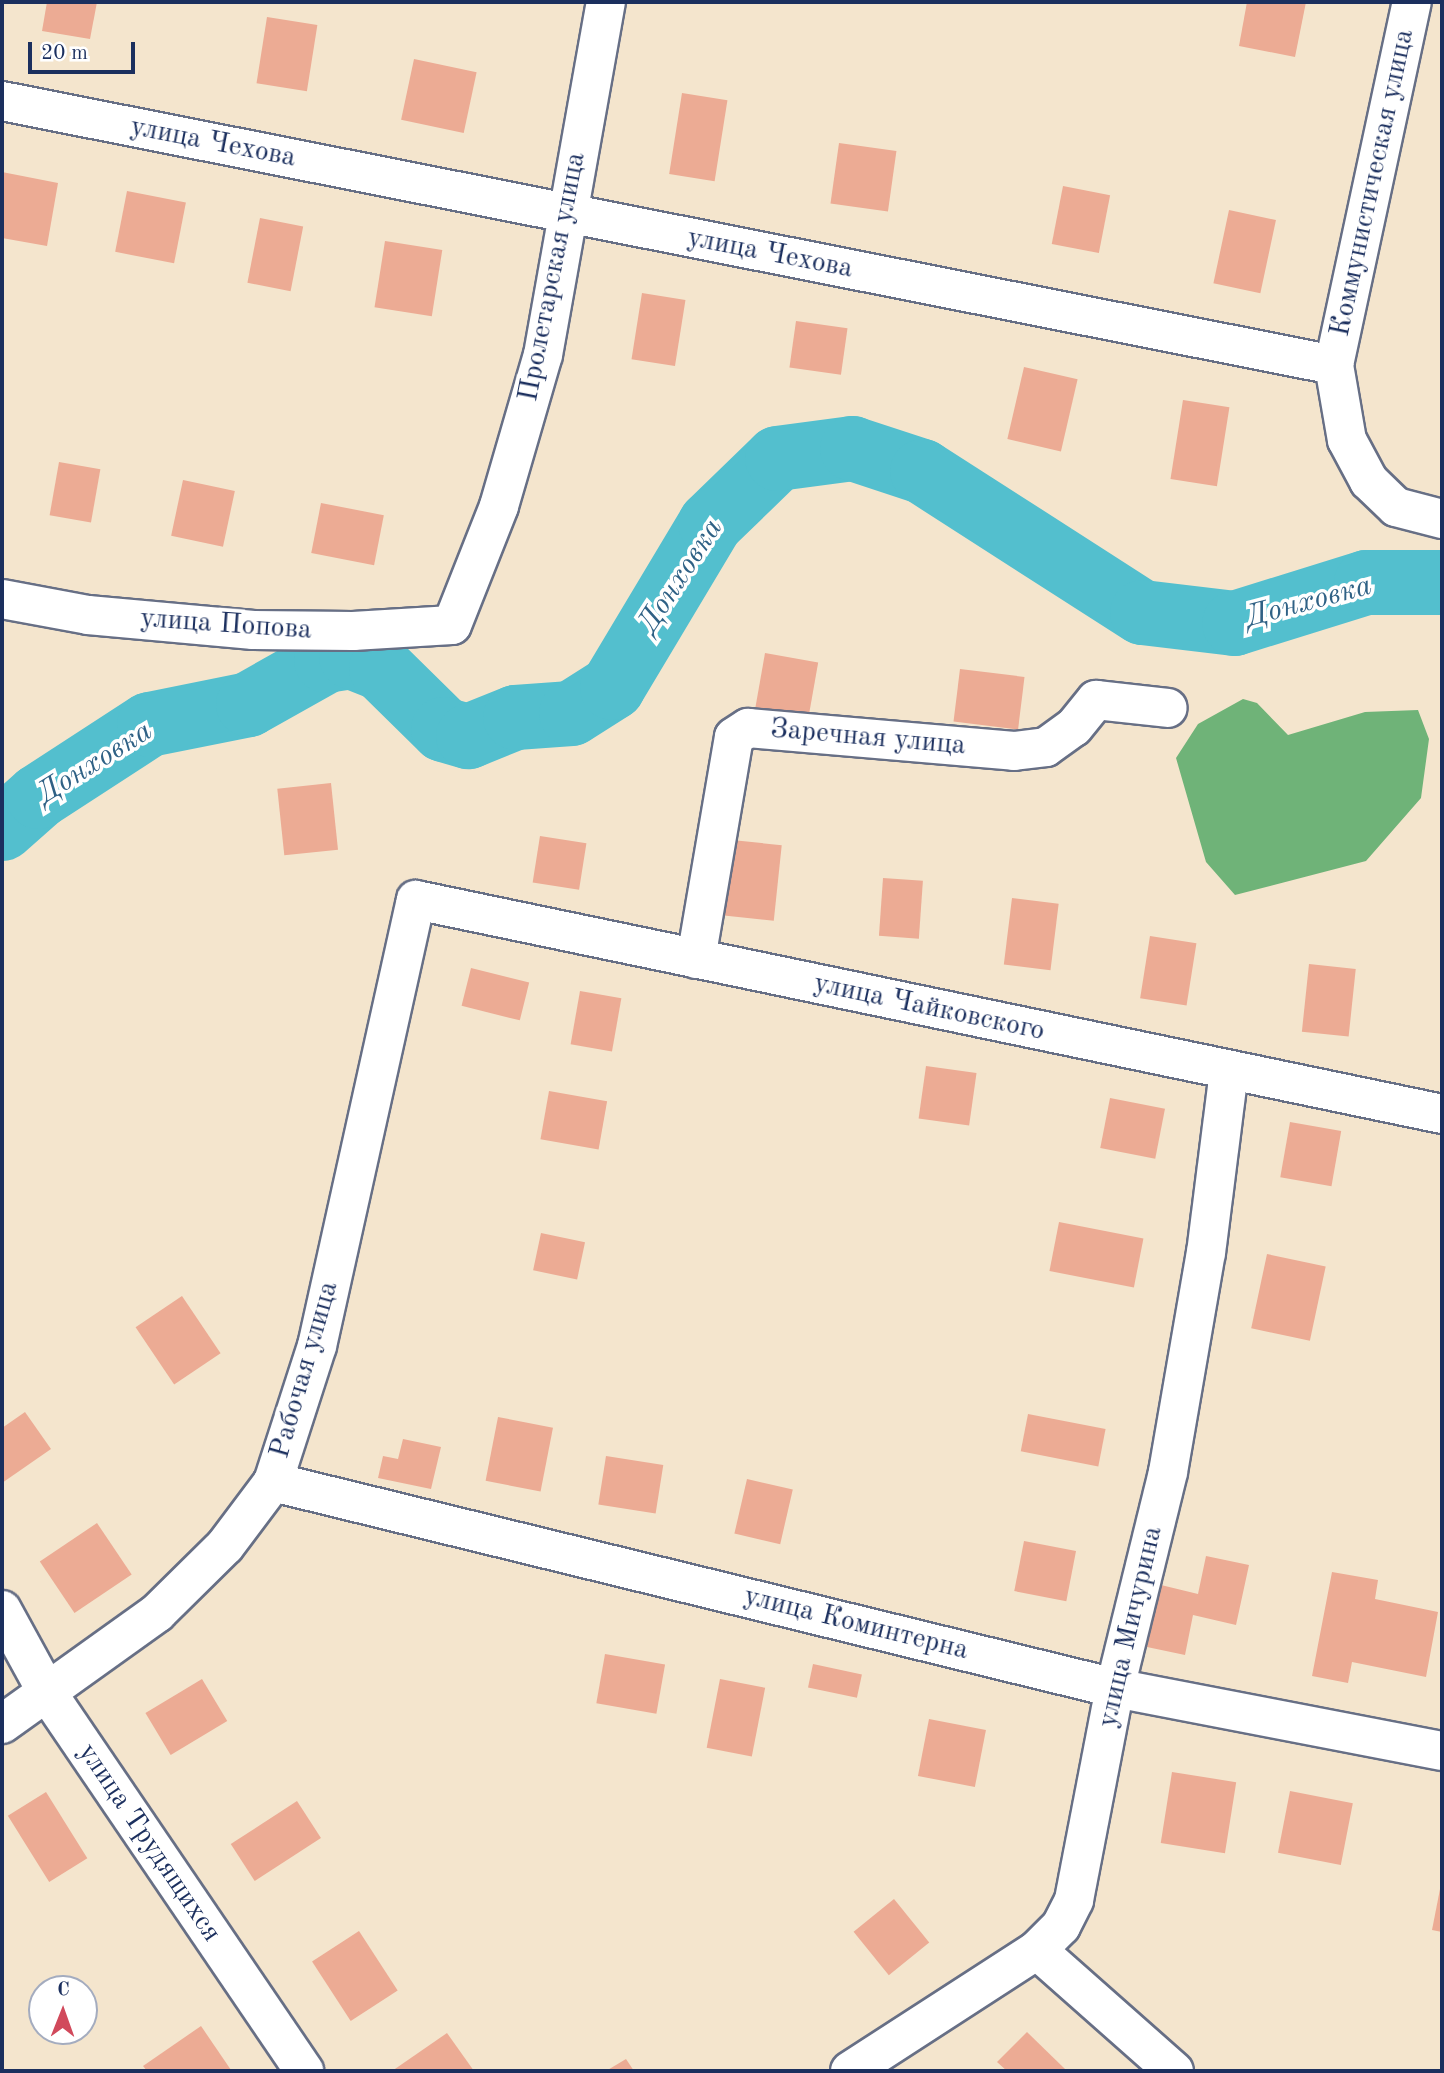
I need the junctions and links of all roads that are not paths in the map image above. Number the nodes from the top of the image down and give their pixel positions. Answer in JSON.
{"nodes":[{"id":1,"x":606,"y":2,"type":"edge"},
{"id":2,"x":1412,"y":2,"type":"edge"},
{"id":3,"x":2,"y":101,"type":"edge"},
{"id":4,"x":566,"y":214,"type":"junction"},
{"id":5,"x":1334,"y":365,"type":"junction"},
{"id":6,"x":1442,"y":519,"type":"edge"},
{"id":7,"x":2,"y":599,"type":"edge"},
{"id":8,"x":452,"y":625,"type":"joint"},
{"id":9,"x":1168,"y":708,"type":"dead end"},
{"id":10,"x":416,"y":900,"type":"joint"},
{"id":11,"x":696,"y":959,"type":"junction"},
{"id":12,"x":1228,"y":1071,"type":"junction"},
{"id":13,"x":1442,"y":1114,"type":"edge"},
{"id":14,"x":273,"y":1482,"type":"junction"},
{"id":15,"x":2,"y":1610,"type":"edge"},
{"id":16,"x":1115,"y":1688,"type":"junction"},
{"id":17,"x":48,"y":1695,"type":"junction"},
{"id":18,"x":2,"y":1724,"type":"edge"},
{"id":19,"x":1442,"y":1751,"type":"edge"},
{"id":20,"x":1037,"y":1950,"type":"junction"},
{"id":21,"x":304,"y":2071,"type":"edge"},
{"id":22,"x":850,"y":2071,"type":"edge"},
{"id":23,"x":1174,"y":2071,"type":"edge"}],
"edges":[{"from":1,"to":4,"type":"street","name":"Пролетарская улица"},
{"from":2,"to":5,"type":"street","name":"Коммунистическая улица"},
{"from":3,"to":4,"type":"street","name":"улица Чехова"},
{"from":4,"to":5,"type":"street","name":"улица Чехова"},
{"from":4,"to":8,"type":"street","name":"Пролетарская улица"},
{"from":5,"to":6,"type":"street"},
{"from":7,"to":8,"type":"street","name":"улица Попова"},
{"from":9,"to":11,"type":"street","name":"Заречная улица"},
{"from":10,"to":11,"type":"street","name":"улица Чайковского"},
{"from":10,"to":14,"type":"street","name":"Рабочая улица"},
{"from":11,"to":12,"type":"street","name":"улица Чайковского"},
{"from":12,"to":13,"type":"street","name":"улица Чайковского"},
{"from":12,"to":16,"type":"street","name":"улица Мичурина"},
{"from":14,"to":16,"type":"street","name":"улица Коминтерна"},
{"from":14,"to":17,"type":"street","name":"Рабочая улица"},
{"from":15,"to":17,"type":"street","name":"улица Трудящихся"},
{"from":16,"to":19,"type":"street","name":"улица Коминтерна"},
{"from":16,"to":20,"type":"street","name":"улица Мичурина"},
{"from":17,"to":18,"type":"street","name":"Рабочая улица"},
{"from":17,"to":21,"type":"street","name":"улица Трудящихся"},
{"from":20,"to":22,"type":"street","name":"улица Мичурина"},
{"from":20,"to":23,"type":"street"}]}
